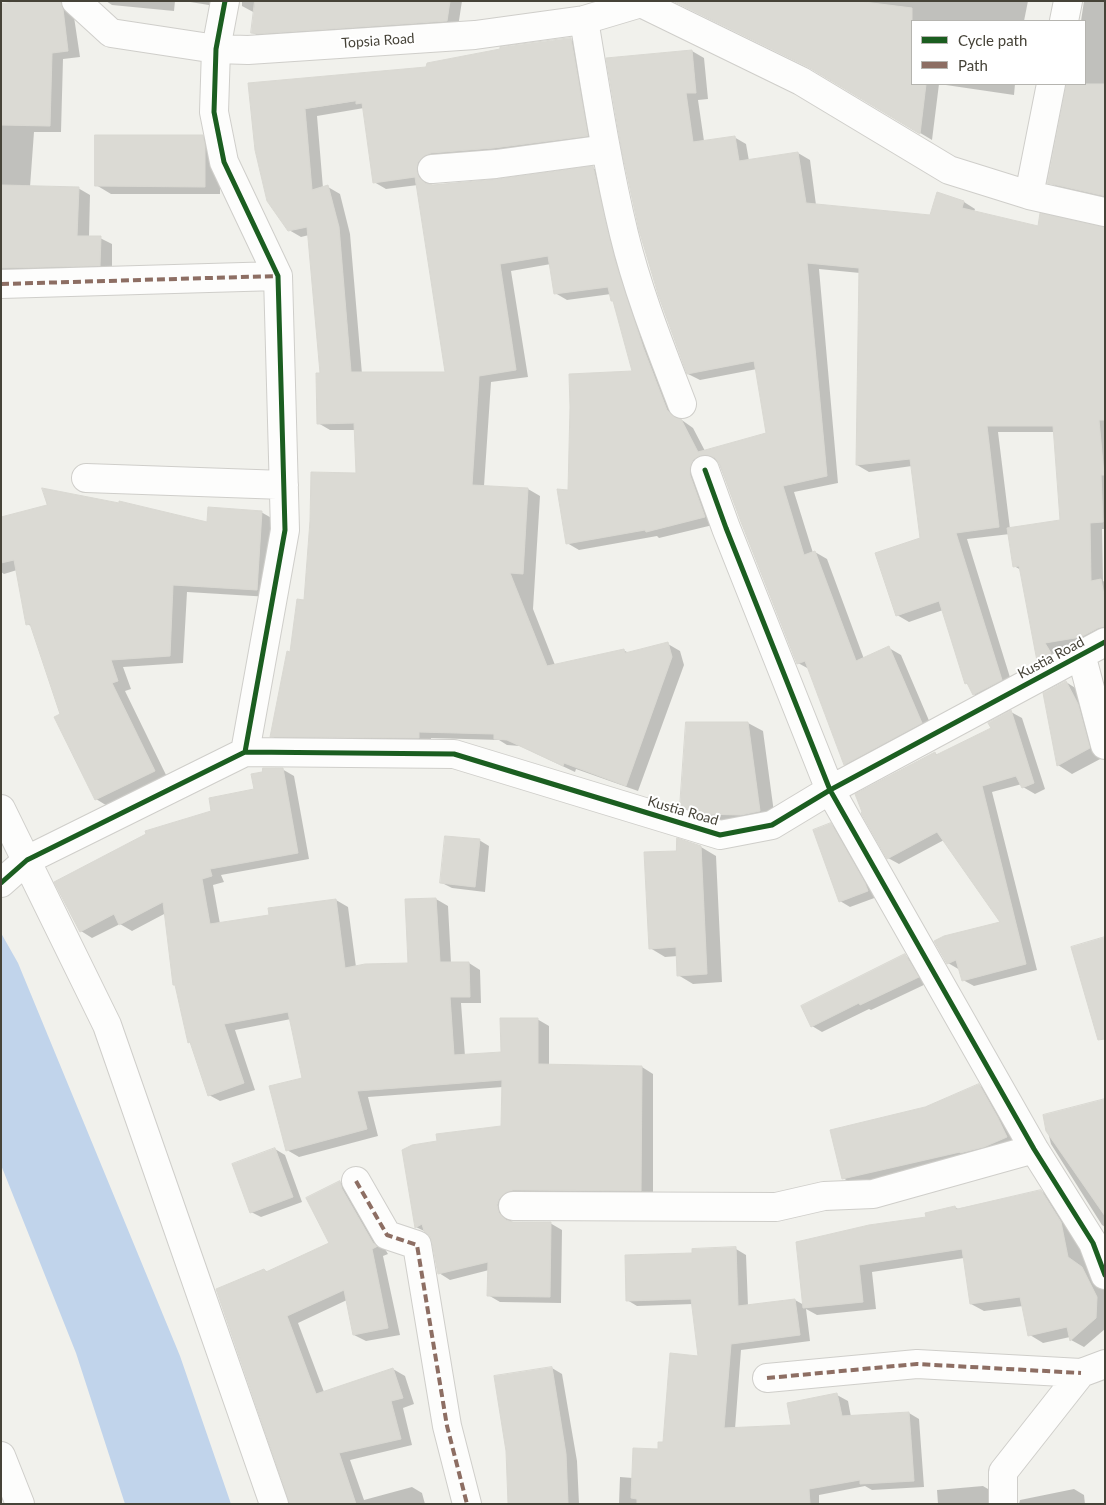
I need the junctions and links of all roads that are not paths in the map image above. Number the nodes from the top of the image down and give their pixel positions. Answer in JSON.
{"nodes":[{"id":1,"x":76,"y":1,"type":"edge"},
{"id":2,"x":225,"y":1,"type":"edge"},
{"id":3,"x":1068,"y":1,"type":"edge"},
{"id":4,"x":642,"y":2,"type":"edge"},
{"id":5,"x":584,"y":20,"type":"junction"},
{"id":6,"x":1064,"y":20,"type":"edge"},
{"id":7,"x":216,"y":49,"type":"junction"},
{"id":8,"x":1051,"y":85,"type":"edge"},
{"id":9,"x":606,"y":149,"type":"junction"},
{"id":10,"x":432,"y":169,"type":"dead end"},
{"id":11,"x":1028,"y":196,"type":"junction"},
{"id":12,"x":1105,"y":212,"type":"edge"},
{"id":13,"x":278,"y":276,"type":"junction"},
{"id":14,"x":1,"y":284,"type":"edge"},
{"id":15,"x":682,"y":404,"type":"dead end"},
{"id":16,"x":705,"y":470,"type":"dead end"},
{"id":17,"x":86,"y":478,"type":"dead end"},
{"id":18,"x":284,"y":486,"type":"junction"},
{"id":19,"x":1105,"y":642,"type":"edge"},
{"id":20,"x":1081,"y":654,"type":"junction"},
{"id":21,"x":1105,"y":745,"type":"edge"},
{"id":22,"x":246,"y":752,"type":"junction"},
{"id":23,"x":830,"y":790,"type":"junction"},
{"id":24,"x":1,"y":809,"type":"edge"},
{"id":25,"x":14,"y":858,"type":"edge"},
{"id":26,"x":1,"y":883,"type":"edge"},
{"id":27,"x":1034,"y":1149,"type":"junction"},
{"id":28,"x":356,"y":1181,"type":"dead end"},
{"id":29,"x":513,"y":1206,"type":"dead end"},
{"id":30,"x":1105,"y":1275,"type":"edge"},
{"id":31,"x":1093,"y":1369,"type":"edge"},
{"id":32,"x":767,"y":1378,"type":"dead end"},
{"id":33,"x":1,"y":1456,"type":"edge"},
{"id":34,"x":20,"y":1504,"type":"edge"},
{"id":35,"x":274,"y":1504,"type":"edge"},
{"id":36,"x":467,"y":1504,"type":"edge"},
{"id":37,"x":1003,"y":1504,"type":"edge"}],
"edges":[{"from":1,"to":7,"type":"street","name":"Topsia Road"},
{"from":2,"to":7,"type":"street"},
{"from":3,"to":6,"type":"street"},
{"from":4,"to":5,"type":"street","name":"Topsia Road"},
{"from":4,"to":11,"type":"street"},
{"from":5,"to":7,"type":"street","name":"Topsia Road"},
{"from":5,"to":9,"type":"street"},
{"from":7,"to":13,"type":"street"},
{"from":8,"to":11,"type":"street"},
{"from":9,"to":10,"type":"street"},
{"from":9,"to":15,"type":"street"},
{"from":11,"to":12,"type":"street"},
{"from":13,"to":14,"type":"street"},
{"from":13,"to":18,"type":"street"},
{"from":16,"to":23,"type":"street"},
{"from":17,"to":18,"type":"street"},
{"from":18,"to":22,"type":"street"},
{"from":19,"to":20,"type":"street","name":"Kustia Road"},
{"from":20,"to":21,"type":"street"},
{"from":20,"to":23,"type":"street","name":"Kustia Road"},
{"from":22,"to":23,"type":"street","name":"Kustia Road"},
{"from":22,"to":25,"type":"street"},
{"from":23,"to":27,"type":"street"},
{"from":24,"to":25,"type":"street"},
{"from":25,"to":26,"type":"street"},
{"from":25,"to":35,"type":"street"},
{"from":27,"to":29,"type":"street"},
{"from":27,"to":30,"type":"street"},
{"from":28,"to":36,"type":"street"},
{"from":31,"to":32,"type":"street"},
{"from":31,"to":37,"type":"street"},
{"from":33,"to":34,"type":"street"}]}
